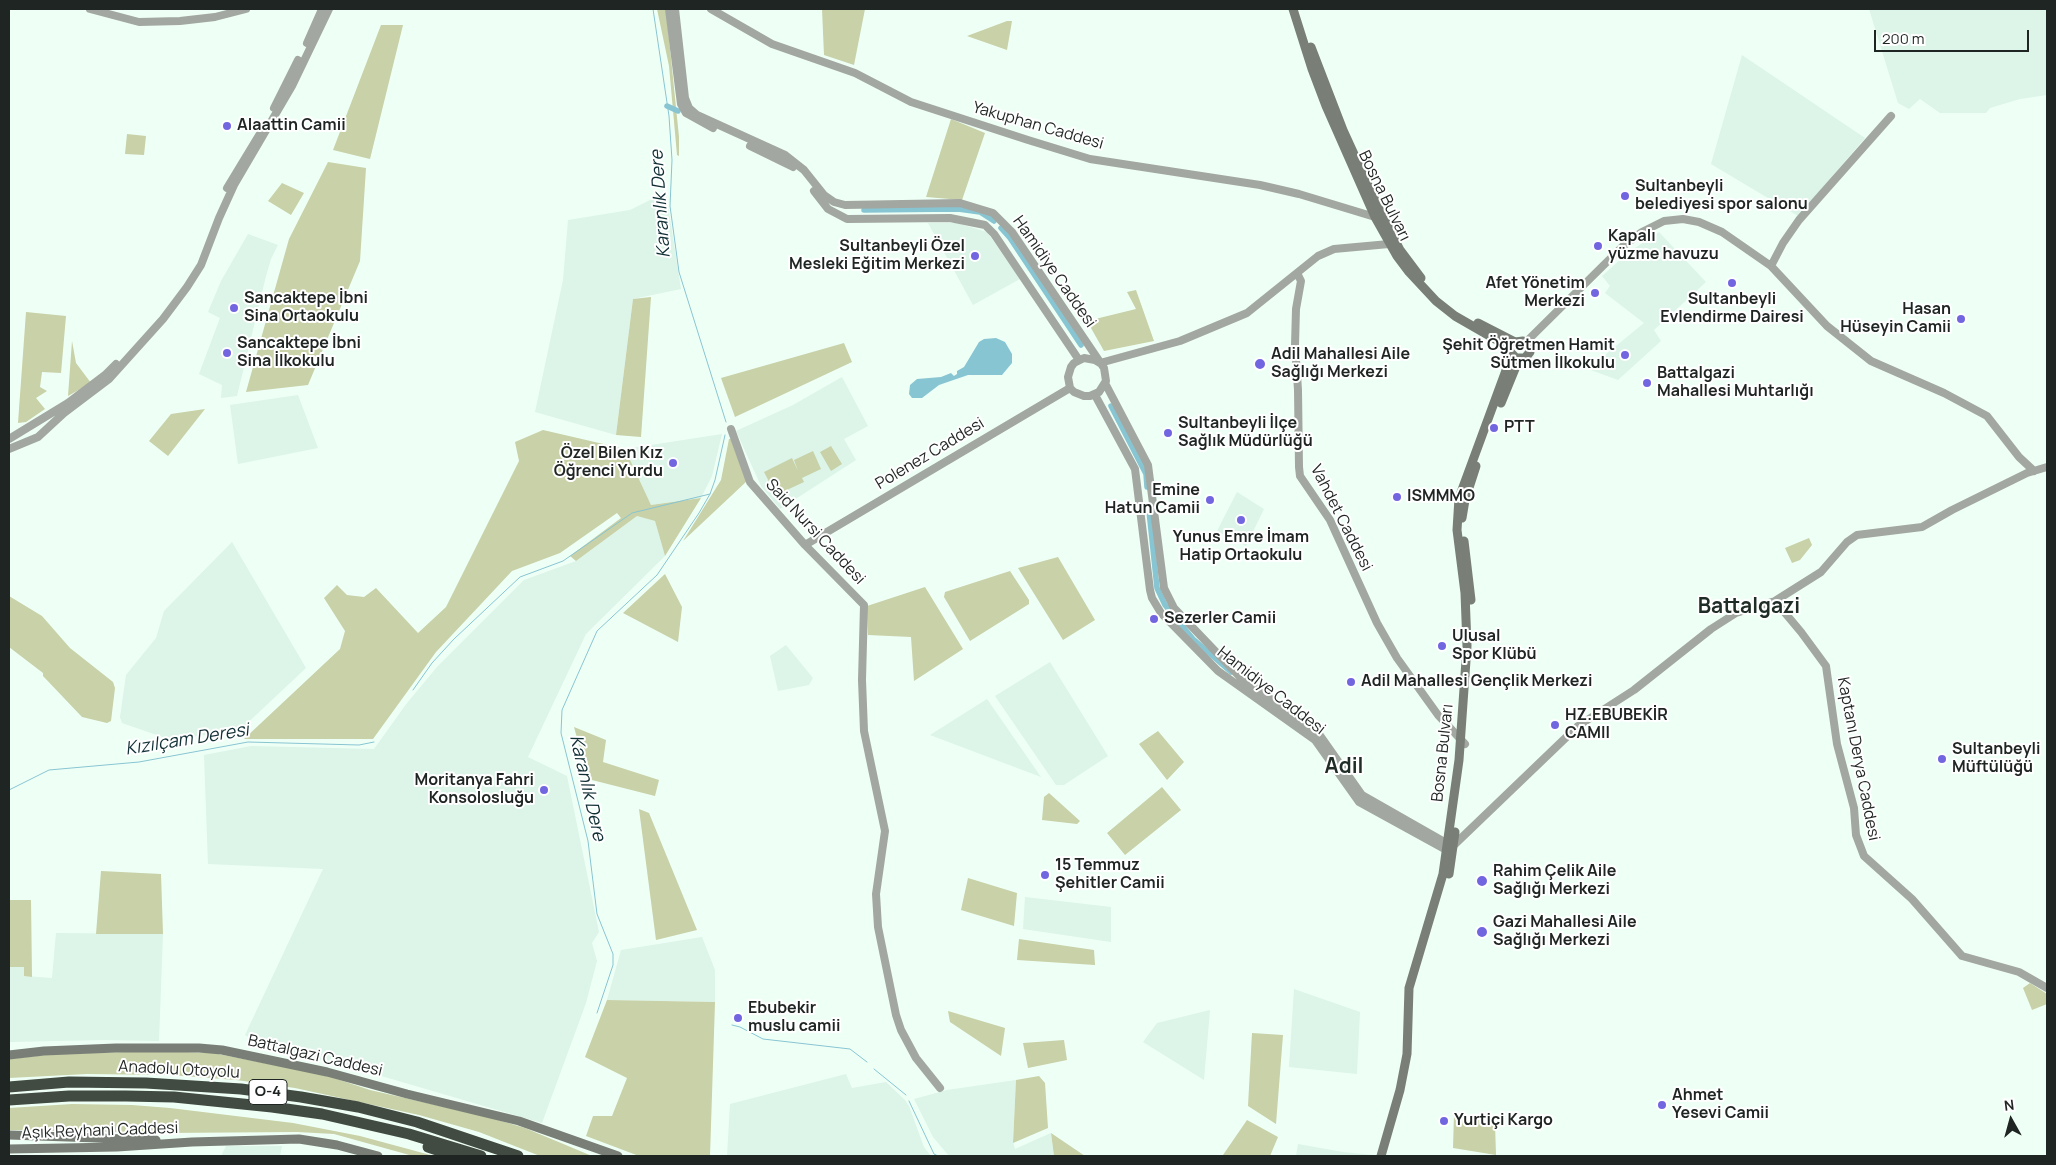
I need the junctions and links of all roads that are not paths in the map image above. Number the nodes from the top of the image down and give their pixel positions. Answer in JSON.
{"nodes":[{"id":1,"x":90,"y":9,"type":"edge"},
{"id":2,"x":246,"y":9,"type":"edge"},
{"id":3,"x":322,"y":9,"type":"edge"},
{"id":4,"x":329,"y":9,"type":"edge"},
{"id":5,"x":670,"y":9,"type":"edge"},
{"id":6,"x":675,"y":9,"type":"edge"},
{"id":7,"x":711,"y":9,"type":"edge"},
{"id":8,"x":1293,"y":9,"type":"edge"},
{"id":9,"x":1298,"y":9,"type":"edge"},
{"id":10,"x":1891,"y":116,"type":"dead end"},
{"id":11,"x":257,"y":142,"type":"junction"},
{"id":12,"x":217,"y":216,"type":"junction"},
{"id":13,"x":1375,"y":217,"type":"junction"},
{"id":14,"x":1000,"y":219,"type":"junction"},
{"id":15,"x":993,"y":232,"type":"junction"},
{"id":16,"x":1389,"y":244,"type":"junction"},
{"id":17,"x":1770,"y":266,"type":"junction"},
{"id":18,"x":1297,"y":273,"type":"junction"},
{"id":19,"x":1515,"y":342,"type":"junction"},
{"id":20,"x":1526,"y":342,"type":"junction"},
{"id":21,"x":1514,"y":355,"type":"junction"},
{"id":22,"x":1079,"y":360,"type":"junction"},
{"id":23,"x":1100,"y":363,"type":"junction"},
{"id":24,"x":1105,"y":383,"type":"junction"},
{"id":25,"x":1070,"y":388,"type":"junction"},
{"id":26,"x":1095,"y":395,"type":"junction"},
{"id":27,"x":51,"y":414,"type":"junction"},
{"id":28,"x":58,"y":420,"type":"junction"},
{"id":29,"x":29,"y":428,"type":"junction"},
{"id":30,"x":731,"y":429,"type":"dead end"},
{"id":31,"x":38,"y":437,"type":"junction"},
{"id":32,"x":9,"y":439,"type":"edge"},
{"id":33,"x":9,"y":449,"type":"edge"},
{"id":34,"x":2047,"y":467,"type":"edge"},
{"id":35,"x":2034,"y":471,"type":"junction"},
{"id":36,"x":1140,"y":496,"type":"junction"},
{"id":37,"x":1154,"y":503,"type":"junction"},
{"id":38,"x":805,"y":545,"type":"junction"},
{"id":39,"x":1775,"y":602,"type":"junction"},
{"id":40,"x":1237,"y":673,"type":"junction"},
{"id":41,"x":1230,"y":680,"type":"junction"},
{"id":42,"x":1463,"y":741,"type":"junction"},
{"id":43,"x":1344,"y":768,"type":"junction"},
{"id":44,"x":1342,"y":778,"type":"junction"},
{"id":45,"x":1450,"y":848,"type":"junction"},
{"id":46,"x":2047,"y":988,"type":"edge"},
{"id":47,"x":9,"y":1055,"type":"edge"},
{"id":48,"x":9,"y":1087,"type":"edge"},
{"id":49,"x":940,"y":1088,"type":"dead end"},
{"id":50,"x":201,"y":1099,"type":"junction"},
{"id":51,"x":9,"y":1100,"type":"edge"},
{"id":52,"x":9,"y":1135,"type":"edge"},
{"id":53,"x":192,"y":1142,"type":"junction"},
{"id":54,"x":583,"y":1143,"type":"junction"},
{"id":55,"x":9,"y":1149,"type":"edge"},
{"id":56,"x":378,"y":1156,"type":"edge"},
{"id":57,"x":455,"y":1156,"type":"edge"},
{"id":58,"x":481,"y":1156,"type":"edge"},
{"id":59,"x":518,"y":1156,"type":"edge"},
{"id":60,"x":610,"y":1156,"type":"edge"},
{"id":61,"x":618,"y":1156,"type":"edge"},
{"id":62,"x":1382,"y":1156,"type":"edge"},
{"id":63,"x":1387,"y":1156,"type":"edge"}],
"edges":[{"from":1,"to":2,"type":"street"},
{"from":3,"to":11,"type":"street"},
{"from":4,"to":11,"type":"street"},
{"from":5,"to":15,"type":"street"},
{"from":6,"to":14,"type":"street","name":"Hamidiye Caddesi"},
{"from":7,"to":13,"type":"street","name":"Yakuphan Caddesi"},
{"from":8,"to":13,"type":"main road","name":"Bosna Bulvarı"},
{"from":9,"to":19,"type":"main road","name":"Bosna Bulvarı"},
{"from":10,"to":17,"type":"street"},
{"from":11,"to":12,"type":"street"},
{"from":12,"to":27,"type":"street"},
{"from":12,"to":28,"type":"street"},
{"from":13,"to":16,"type":"main road","name":"Bosna Bulvarı"},
{"from":14,"to":15,"type":"street"},
{"from":14,"to":23,"type":"street","name":"Hamidiye Caddesi"},
{"from":15,"to":22,"type":"street"},
{"from":16,"to":18,"type":"street"},
{"from":16,"to":21,"type":"main road","name":"Bosna Bulvarı"},
{"from":17,"to":20,"type":"street"},
{"from":17,"to":35,"type":"street"},
{"from":18,"to":23,"type":"street"},
{"from":18,"to":42,"type":"street","name":"Vahdet Caddesi"},
{"from":19,"to":20,"type":"main road"},
{"from":19,"to":21,"type":"main road"},
{"from":20,"to":21,"type":"main road"},
{"from":21,"to":42,"type":"main road","name":"Bosna Bulvarı"},
{"from":22,"to":23,"type":"street"},
{"from":22,"to":25,"type":"street"},
{"from":23,"to":24,"type":"street"},
{"from":24,"to":26,"type":"street"},
{"from":24,"to":37,"type":"street","name":"Hamidiye Caddesi"},
{"from":25,"to":26,"type":"street"},
{"from":25,"to":38,"type":"street","name":"Polenez Caddesi"},
{"from":26,"to":36,"type":"street","name":"Hamidiye Caddesi"},
{"from":27,"to":28,"type":"street"},
{"from":27,"to":29,"type":"street"},
{"from":28,"to":31,"type":"street"},
{"from":29,"to":31,"type":"street"},
{"from":29,"to":32,"type":"street"},
{"from":30,"to":38,"type":"street","name":"Said Nursi Caddesi"},
{"from":31,"to":33,"type":"street"},
{"from":34,"to":35,"type":"street"},
{"from":35,"to":39,"type":"street"},
{"from":36,"to":37,"type":"street"},
{"from":36,"to":41,"type":"street","name":"Hamidiye Caddesi"},
{"from":37,"to":40,"type":"street","name":"Hamidiye Caddesi"},
{"from":38,"to":49,"type":"street","name":"Said Nursi Caddesi"},
{"from":39,"to":45,"type":"street"},
{"from":39,"to":46,"type":"street","name":"Kaptanı Derya Caddesi"},
{"from":40,"to":41,"type":"street"},
{"from":40,"to":43,"type":"street","name":"Hamidiye Caddesi"},
{"from":41,"to":44,"type":"street","name":"Hamidiye Caddesi"},
{"from":42,"to":45,"type":"main road","name":"Bosna Bulvarı"},
{"from":43,"to":44,"type":"street"},
{"from":43,"to":45,"type":"street","name":"Hamidiye Caddesi"},
{"from":44,"to":45,"type":"street","name":"Hamidiye Caddesi"},
{"from":45,"to":62,"type":"main road","name":"Bosna Bulvarı"},
{"from":45,"to":63,"type":"main road","name":"Bosna Bulvarı"},
{"from":47,"to":54,"type":"main road","name":"Battalgazi Caddesi"},
{"from":48,"to":59,"type":"highway","name":"Anadolu Otoyolu","number":"O-4"},
{"from":50,"to":51,"type":"highway","name":"Anadolu Otoyolu","number":"O-4"},
{"from":50,"to":57,"type":"highway"},
{"from":50,"to":58,"type":"highway","name":"Anadolu Otoyolu","number":"O-4"},
{"from":52,"to":53,"type":"main road","name":"Aşık Reyhani Caddesi"},
{"from":53,"to":55,"type":"main road","name":"Aşık Reyhani Caddesi"},
{"from":53,"to":56,"type":"main road","name":"Aşık Reyhani Caddesi"},
{"from":54,"to":60,"type":"main road","name":"Battalgazi Caddesi"},
{"from":54,"to":61,"type":"main road","name":"Battalgazi Caddesi"}]}
